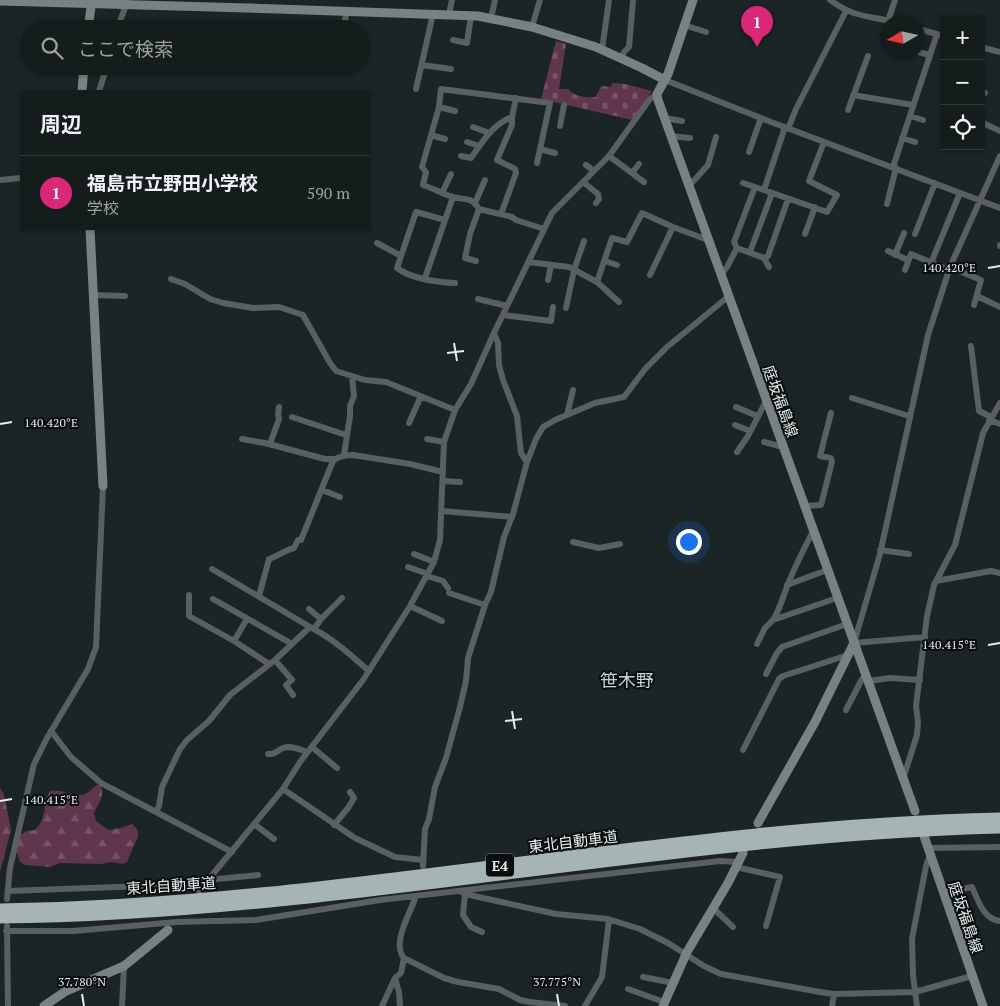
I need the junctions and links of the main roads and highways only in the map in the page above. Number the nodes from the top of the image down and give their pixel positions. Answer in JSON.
{"nodes":[{"id":1,"x":1000,"y":818,"type":"edge"},
{"id":2,"x":1000,"y":828,"type":"edge"},
{"id":3,"x":0,"y":909,"type":"edge"},
{"id":4,"x":4,"y":925,"type":"edge"}],
"edges":[{"from":1,"to":3,"type":"highway","name":"東北自動車道","number":"E4"},
{"from":2,"to":4,"type":"highway","name":"東北自動車道","number":"E4"}]}
